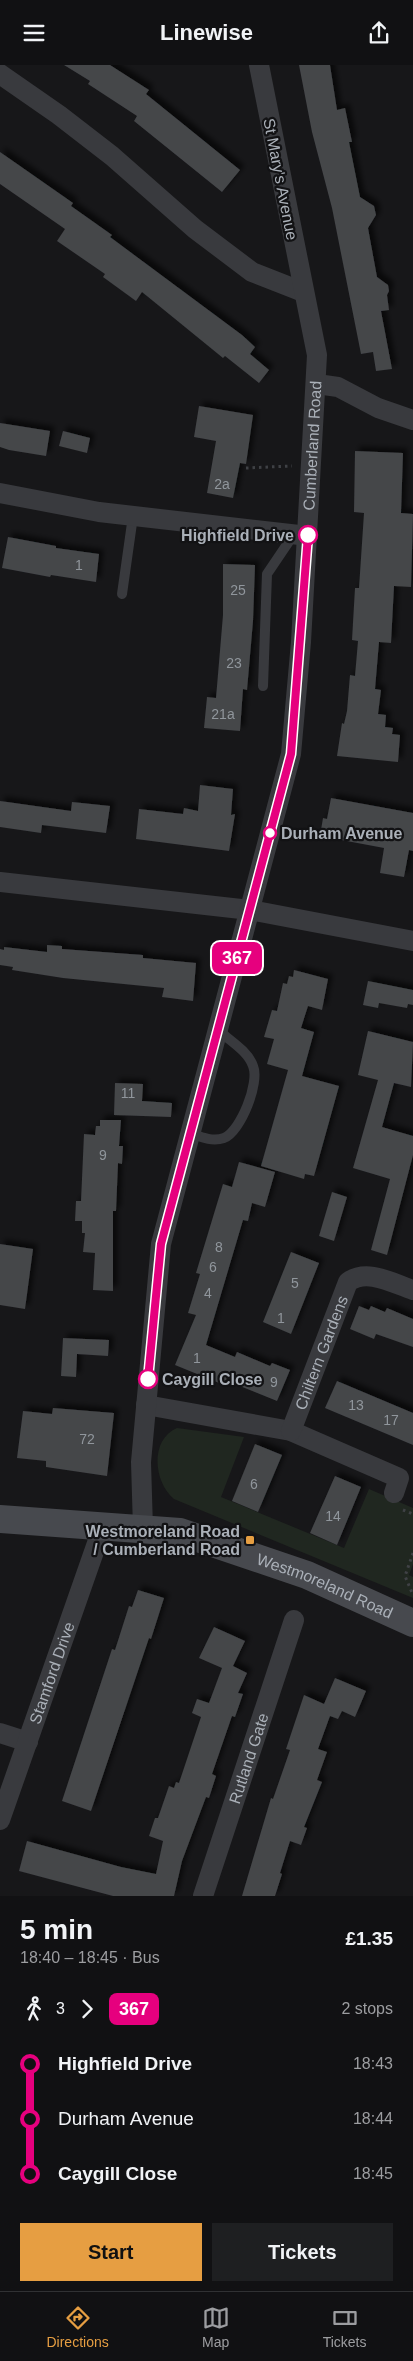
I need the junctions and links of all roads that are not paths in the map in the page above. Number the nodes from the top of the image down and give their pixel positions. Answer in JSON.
{"nodes":[{"id":1,"x":259,"y":65,"type":"edge"},
{"id":2,"x":0,"y":74,"type":"edge"},
{"id":3,"x":303,"y":292,"type":"junction"},
{"id":4,"x":316,"y":384,"type":"junction"},
{"id":5,"x":413,"y":420,"type":"edge"},
{"id":6,"x":0,"y":493,"type":"edge"},
{"id":7,"x":133,"y":516,"type":"junction"},
{"id":8,"x":301,"y":535,"type":"junction"},
{"id":9,"x":122,"y":594,"type":"dead end"},
{"id":10,"x":263,"y":686,"type":"dead end"},
{"id":11,"x":0,"y":882,"type":"edge"},
{"id":12,"x":250,"y":910,"type":"junction"},
{"id":13,"x":413,"y":941,"type":"edge"},
{"id":14,"x":218,"y":1030,"type":"junction"},
{"id":15,"x":190,"y":1133,"type":"junction"},
{"id":16,"x":413,"y":1289,"type":"edge"},
{"id":17,"x":146,"y":1405,"type":"junction"},
{"id":18,"x":291,"y":1431,"type":"junction"},
{"id":19,"x":394,"y":1493,"type":"dead end"},
{"id":20,"x":0,"y":1519,"type":"edge"},
{"id":21,"x":103,"y":1526,"type":"junction"},
{"id":22,"x":143,"y":1528,"type":"junction"},
{"id":23,"x":294,"y":1620,"type":"dead end"},
{"id":24,"x":413,"y":1623,"type":"edge"},
{"id":25,"x":0,"y":1733,"type":"edge"},
{"id":26,"x":28,"y":1742,"type":"junction"},
{"id":27,"x":0,"y":1820,"type":"edge"},
{"id":28,"x":203,"y":1896,"type":"edge"}],
"edges":[{"from":1,"to":3,"type":"street","name":"St Mary's Avenue"},
{"from":2,"to":3,"type":"street"},
{"from":3,"to":4,"type":"street","name":"Cumberland Road"},
{"from":4,"to":5,"type":"street"},
{"from":4,"to":8,"type":"street","name":"Cumberland Road"},
{"from":6,"to":7,"type":"street"},
{"from":7,"to":8,"type":"street"},
{"from":7,"to":9,"type":"lane"},
{"from":8,"to":10,"type":"lane"},
{"from":8,"to":12,"type":"street","name":"Cumberland Road"},
{"from":11,"to":12,"type":"street"},
{"from":12,"to":13,"type":"street"},
{"from":12,"to":14,"type":"street","name":"Cumberland Road"},
{"from":14,"to":15,"type":"street","name":"Cumberland Road"},
{"from":14,"to":15,"type":"lane"},
{"from":15,"to":17,"type":"street","name":"Cumberland Road"},
{"from":16,"to":18,"type":"street","name":"Chiltern Gardens"},
{"from":17,"to":18,"type":"street"},
{"from":17,"to":22,"type":"street","name":"Cumberland Road"},
{"from":18,"to":19,"type":"street"},
{"from":20,"to":21,"type":"main road","name":"Westmoreland Road"},
{"from":21,"to":22,"type":"main road","name":"Westmoreland Road"},
{"from":21,"to":26,"type":"street","name":"Stamford Drive"},
{"from":22,"to":24,"type":"main road","name":"Westmoreland Road"},
{"from":23,"to":28,"type":"street","name":"Rutland Gate"},
{"from":25,"to":26,"type":"street"},
{"from":26,"to":27,"type":"street","name":"Stamford Drive"}]}
